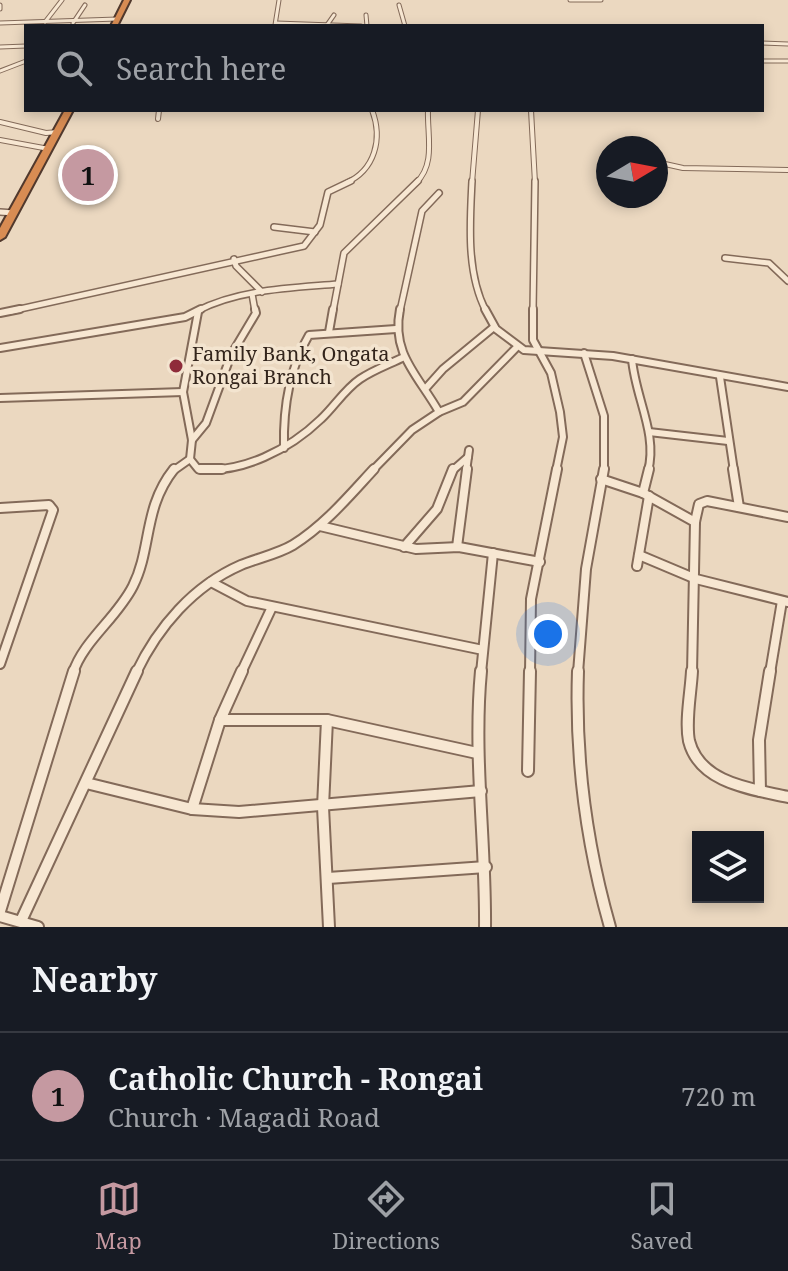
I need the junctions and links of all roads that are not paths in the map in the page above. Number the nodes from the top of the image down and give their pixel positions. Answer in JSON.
{"nodes":[{"id":1,"x":62,"y":0,"type":"edge"},
{"id":2,"x":127,"y":0,"type":"edge"},
{"id":3,"x":279,"y":0,"type":"edge"},
{"id":4,"x":570,"y":0,"type":"edge"},
{"id":5,"x":599,"y":3,"type":"edge"},
{"id":6,"x":85,"y":5,"type":"dead end"},
{"id":7,"x":399,"y":5,"type":"dead end"},
{"id":8,"x":334,"y":15,"type":"dead end"},
{"id":9,"x":366,"y":15,"type":"dead end"},
{"id":10,"x":45,"y":22,"type":"junction"},
{"id":11,"x":0,"y":23,"type":"edge"},
{"id":12,"x":116,"y":23,"type":"edge"},
{"id":13,"x":73,"y":24,"type":"edge"},
{"id":14,"x":276,"y":24,"type":"edge"},
{"id":15,"x":328,"y":24,"type":"edge"},
{"id":16,"x":367,"y":24,"type":"edge"},
{"id":17,"x":404,"y":24,"type":"edge"},
{"id":18,"x":764,"y":43,"type":"edge"},
{"id":19,"x":788,"y":44,"type":"edge"},
{"id":20,"x":24,"y":46,"type":"edge"},
{"id":21,"x":0,"y":47,"type":"edge"},
{"id":22,"x":764,"y":61,"type":"edge"},
{"id":23,"x":788,"y":61,"type":"edge"},
{"id":24,"x":24,"y":62,"type":"edge"},
{"id":25,"x":0,"y":71,"type":"edge"},
{"id":26,"x":68,"y":112,"type":"edge"},
{"id":27,"x":159,"y":112,"type":"edge"},
{"id":28,"x":373,"y":112,"type":"edge"},
{"id":29,"x":428,"y":112,"type":"edge"},
{"id":30,"x":478,"y":112,"type":"edge"},
{"id":31,"x":531,"y":112,"type":"edge"},
{"id":32,"x":158,"y":119,"type":"dead end"},
{"id":33,"x":0,"y":122,"type":"edge"},
{"id":34,"x":58,"y":132,"type":"junction"},
{"id":35,"x":0,"y":140,"type":"edge"},
{"id":36,"x":49,"y":149,"type":"junction"},
{"id":37,"x":668,"y":165,"type":"edge"},
{"id":38,"x":788,"y":170,"type":"edge"},
{"id":39,"x":439,"y":193,"type":"dead end"},
{"id":40,"x":0,"y":212,"type":"edge"},
{"id":41,"x":14,"y":213,"type":"junction"},
{"id":42,"x":274,"y":227,"type":"dead end"},
{"id":43,"x":315,"y":232,"type":"junction"},
{"id":44,"x":1,"y":234,"type":"edge"},
{"id":45,"x":725,"y":258,"type":"dead end"},
{"id":46,"x":234,"y":259,"type":"junction"},
{"id":47,"x":788,"y":281,"type":"edge"},
{"id":48,"x":338,"y":284,"type":"junction"},
{"id":49,"x":262,"y":292,"type":"junction"},
{"id":50,"x":252,"y":294,"type":"junction"},
{"id":51,"x":198,"y":312,"type":"junction"},
{"id":52,"x":0,"y":313,"type":"edge"},
{"id":53,"x":494,"y":327,"type":"junction"},
{"id":54,"x":396,"y":329,"type":"junction"},
{"id":55,"x":329,"y":332,"type":"junction"},
{"id":56,"x":0,"y":348,"type":"edge"},
{"id":57,"x":516,"y":348,"type":"junction"},
{"id":58,"x":544,"y":352,"type":"junction"},
{"id":59,"x":584,"y":353,"type":"junction"},
{"id":60,"x":404,"y":357,"type":"junction"},
{"id":61,"x":632,"y":359,"type":"junction"},
{"id":62,"x":720,"y":377,"type":"junction"},
{"id":63,"x":788,"y":387,"type":"edge"},
{"id":64,"x":426,"y":388,"type":"junction"},
{"id":65,"x":183,"y":392,"type":"junction"},
{"id":66,"x":0,"y":398,"type":"edge"},
{"id":67,"x":439,"y":412,"type":"junction"},
{"id":68,"x":649,"y":432,"type":"junction"},
{"id":69,"x":192,"y":440,"type":"junction"},
{"id":70,"x":728,"y":441,"type":"junction"},
{"id":71,"x":284,"y":448,"type":"junction"},
{"id":72,"x":190,"y":459,"type":"junction"},
{"id":73,"x":601,"y":479,"type":"junction"},
{"id":74,"x":646,"y":495,"type":"junction"},
{"id":75,"x":739,"y":507,"type":"junction"},
{"id":76,"x":0,"y":508,"type":"edge"},
{"id":77,"x":788,"y":517,"type":"edge"},
{"id":78,"x":695,"y":522,"type":"junction"},
{"id":79,"x":320,"y":526,"type":"junction"},
{"id":80,"x":404,"y":547,"type":"junction"},
{"id":81,"x":457,"y":547,"type":"junction"},
{"id":82,"x":493,"y":553,"type":"junction"},
{"id":83,"x":639,"y":555,"type":"junction"},
{"id":84,"x":540,"y":562,"type":"junction"},
{"id":85,"x":637,"y":566,"type":"dead end"},
{"id":86,"x":696,"y":579,"type":"junction"},
{"id":87,"x":211,"y":582,"type":"junction"},
{"id":88,"x":785,"y":602,"type":"edge"},
{"id":89,"x":272,"y":607,"type":"junction"},
{"id":90,"x":483,"y":650,"type":"junction"},
{"id":91,"x":0,"y":664,"type":"edge"},
{"id":92,"x":220,"y":720,"type":"junction"},
{"id":93,"x":327,"y":720,"type":"junction"},
{"id":94,"x":477,"y":753,"type":"junction"},
{"id":95,"x":528,"y":771,"type":"dead end"},
{"id":96,"x":86,"y":783,"type":"junction"},
{"id":97,"x":481,"y":791,"type":"junction"},
{"id":98,"x":760,"y":791,"type":"junction"},
{"id":99,"x":788,"y":797,"type":"edge"},
{"id":100,"x":323,"y":807,"type":"junction"},
{"id":101,"x":192,"y":809,"type":"junction"},
{"id":102,"x":486,"y":867,"type":"junction"},
{"id":103,"x":328,"y":878,"type":"junction"},
{"id":104,"x":0,"y":914,"type":"edge"},
{"id":105,"x":21,"y":921,"type":"junction"},
{"id":106,"x":38,"y":927,"type":"edge"},
{"id":107,"x":329,"y":927,"type":"edge"},
{"id":108,"x":485,"y":927,"type":"edge"},
{"id":109,"x":610,"y":927,"type":"edge"}],
"edges":[{"from":1,"to":10,"type":"street"},
{"from":2,"to":12,"type":"highway"},
{"from":3,"to":14,"type":"street"},
{"from":4,"to":5,"type":"street"},
{"from":6,"to":13,"type":"street"},
{"from":7,"to":17,"type":"street"},
{"from":8,"to":15,"type":"street"},
{"from":9,"to":16,"type":"street"},
{"from":10,"to":11,"type":"street"},
{"from":10,"to":13,"type":"street"},
{"from":12,"to":13,"type":"street"},
{"from":18,"to":19,"type":"street"},
{"from":20,"to":21,"type":"street"},
{"from":22,"to":23,"type":"street"},
{"from":24,"to":25,"type":"street"},
{"from":26,"to":34,"type":"highway"},
{"from":27,"to":32,"type":"street"},
{"from":28,"to":43,"type":"street"},
{"from":29,"to":48,"type":"street"},
{"from":30,"to":53,"type":"street"},
{"from":31,"to":58,"type":"street"},
{"from":33,"to":34,"type":"street"},
{"from":34,"to":36,"type":"highway"},
{"from":35,"to":36,"type":"street"},
{"from":36,"to":41,"type":"highway"},
{"from":37,"to":38,"type":"street"},
{"from":39,"to":54,"type":"street"},
{"from":40,"to":41,"type":"street"},
{"from":41,"to":44,"type":"highway"},
{"from":42,"to":43,"type":"street"},
{"from":43,"to":46,"type":"street"},
{"from":45,"to":47,"type":"street"},
{"from":46,"to":49,"type":"street"},
{"from":46,"to":52,"type":"street"},
{"from":48,"to":49,"type":"street"},
{"from":48,"to":55,"type":"street"},
{"from":49,"to":50,"type":"street"},
{"from":50,"to":51,"type":"street"},
{"from":50,"to":69,"type":"street"},
{"from":51,"to":56,"type":"street"},
{"from":51,"to":65,"type":"street"},
{"from":53,"to":57,"type":"street"},
{"from":53,"to":64,"type":"street"},
{"from":54,"to":55,"type":"street"},
{"from":54,"to":60,"type":"street"},
{"from":55,"to":71,"type":"street"},
{"from":57,"to":58,"type":"street"},
{"from":57,"to":67,"type":"street"},
{"from":58,"to":59,"type":"street"},
{"from":58,"to":84,"type":"street"},
{"from":59,"to":61,"type":"street"},
{"from":59,"to":73,"type":"street"},
{"from":60,"to":64,"type":"street"},
{"from":60,"to":71,"type":"street"},
{"from":61,"to":62,"type":"street"},
{"from":61,"to":68,"type":"street"},
{"from":62,"to":63,"type":"street"},
{"from":62,"to":70,"type":"street"},
{"from":64,"to":67,"type":"street"},
{"from":65,"to":66,"type":"street"},
{"from":65,"to":69,"type":"street"},
{"from":67,"to":79,"type":"street"},
{"from":68,"to":70,"type":"street"},
{"from":68,"to":74,"type":"street"},
{"from":69,"to":72,"type":"street"},
{"from":70,"to":75,"type":"street"},
{"from":71,"to":72,"type":"street"},
{"from":72,"to":104,"type":"street"},
{"from":73,"to":74,"type":"street"},
{"from":73,"to":109,"type":"street"},
{"from":74,"to":78,"type":"street"},
{"from":74,"to":83,"type":"street"},
{"from":75,"to":77,"type":"street"},
{"from":75,"to":78,"type":"street"},
{"from":76,"to":91,"type":"street"},
{"from":78,"to":86,"type":"street"},
{"from":79,"to":80,"type":"street"},
{"from":79,"to":87,"type":"street"},
{"from":80,"to":81,"type":"street"},
{"from":80,"to":81,"type":"street"},
{"from":81,"to":82,"type":"street"},
{"from":82,"to":84,"type":"street"},
{"from":82,"to":90,"type":"street"},
{"from":83,"to":85,"type":"street"},
{"from":83,"to":86,"type":"street"},
{"from":84,"to":95,"type":"street"},
{"from":86,"to":88,"type":"street"},
{"from":86,"to":98,"type":"street"},
{"from":87,"to":89,"type":"street"},
{"from":87,"to":96,"type":"street"},
{"from":88,"to":98,"type":"street"},
{"from":89,"to":90,"type":"street"},
{"from":89,"to":92,"type":"street"},
{"from":90,"to":94,"type":"street"},
{"from":92,"to":93,"type":"street"},
{"from":92,"to":101,"type":"street"},
{"from":93,"to":94,"type":"street"},
{"from":93,"to":100,"type":"street"},
{"from":94,"to":97,"type":"street"},
{"from":96,"to":101,"type":"street"},
{"from":96,"to":105,"type":"street"},
{"from":97,"to":100,"type":"street"},
{"from":97,"to":102,"type":"street"},
{"from":98,"to":99,"type":"street"},
{"from":100,"to":101,"type":"street"},
{"from":100,"to":103,"type":"street"},
{"from":102,"to":103,"type":"street"},
{"from":102,"to":108,"type":"street"},
{"from":103,"to":107,"type":"street"},
{"from":104,"to":105,"type":"street"},
{"from":105,"to":106,"type":"street"}]}
